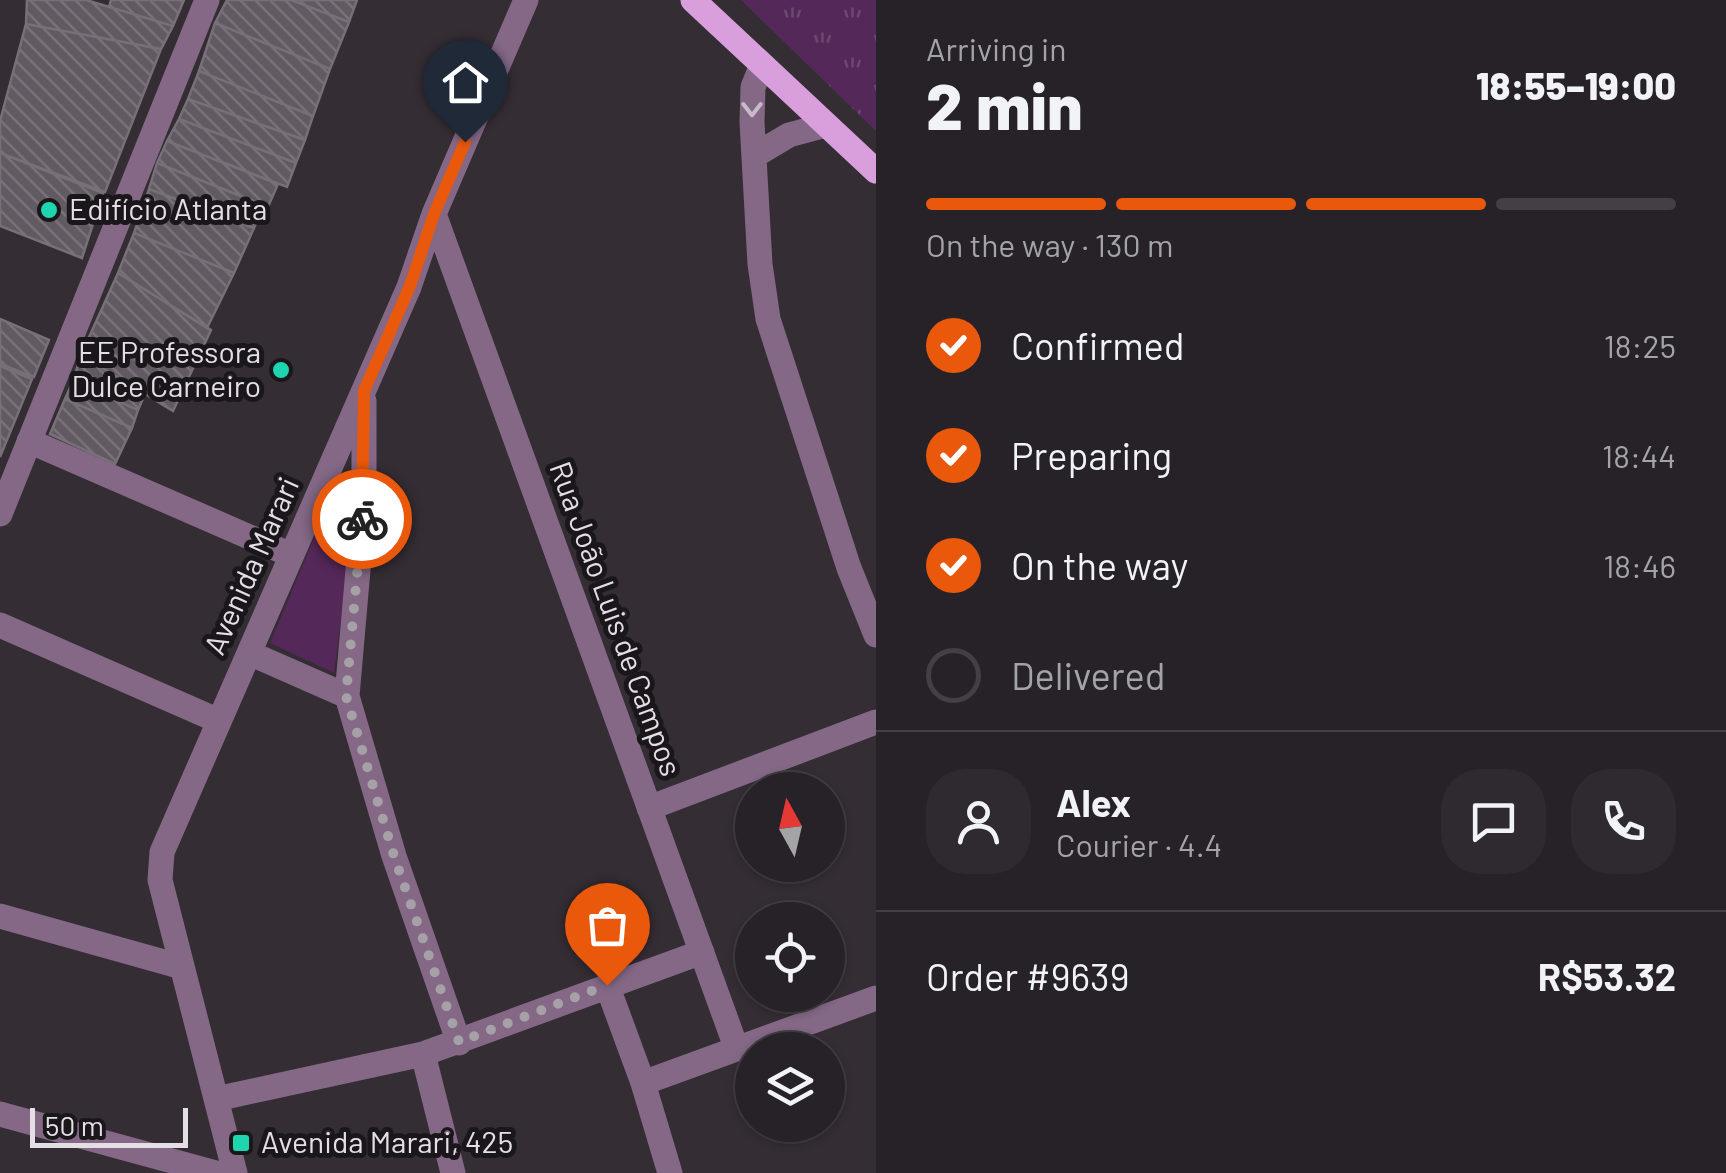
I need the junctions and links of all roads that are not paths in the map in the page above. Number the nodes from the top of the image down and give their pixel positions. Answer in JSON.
{"nodes":[{"id":1,"x":207,"y":0,"type":"edge"},
{"id":2,"x":526,"y":0,"type":"edge"},
{"id":3,"x":693,"y":0,"type":"edge"},
{"id":4,"x":762,"y":66,"type":"junction"},
{"id":5,"x":826,"y":125,"type":"junction"},
{"id":6,"x":754,"y":156,"type":"junction"},
{"id":7,"x":876,"y":172,"type":"edge"},
{"id":8,"x":434,"y":214,"type":"junction"},
{"id":9,"x":364,"y":391,"type":"junction"},
{"id":10,"x":29,"y":441,"type":"junction"},
{"id":11,"x":0,"y":514,"type":"edge"},
{"id":12,"x":291,"y":555,"type":"junction"},
{"id":13,"x":0,"y":625,"type":"edge"},
{"id":14,"x":876,"y":635,"type":"edge"},
{"id":15,"x":249,"y":653,"type":"junction"},
{"id":16,"x":346,"y":696,"type":"junction"},
{"id":17,"x":219,"y":721,"type":"junction"},
{"id":18,"x":876,"y":722,"type":"edge"},
{"id":19,"x":649,"y":808,"type":"junction"},
{"id":20,"x":0,"y":916,"type":"edge"},
{"id":21,"x":702,"y":952,"type":"junction"},
{"id":22,"x":182,"y":967,"type":"junction"},
{"id":23,"x":607,"y":985,"type":"junction"},
{"id":24,"x":876,"y":998,"type":"edge"},
{"id":25,"x":779,"y":1032,"type":"edge"},
{"id":26,"x":459,"y":1042,"type":"junction"},
{"id":27,"x":735,"y":1044,"type":"edge"},
{"id":28,"x":735,"y":1047,"type":"edge"},
{"id":29,"x":423,"y":1054,"type":"junction"},
{"id":30,"x":643,"y":1082,"type":"junction"},
{"id":31,"x":216,"y":1098,"type":"junction"},
{"id":32,"x":0,"y":1114,"type":"edge"},
{"id":33,"x":216,"y":1173,"type":"edge"},
{"id":34,"x":235,"y":1173,"type":"edge"},
{"id":35,"x":454,"y":1173,"type":"edge"},
{"id":36,"x":670,"y":1173,"type":"edge"}],
"edges":[{"from":1,"to":10,"type":"street"},
{"from":2,"to":8,"type":"street","name":"Avenida Marari"},
{"from":3,"to":4,"type":"main road"},
{"from":4,"to":5,"type":"main road"},
{"from":4,"to":6,"type":"street","one_way":true},
{"from":5,"to":6,"type":"street"},
{"from":5,"to":7,"type":"main road"},
{"from":6,"to":14,"type":"street"},
{"from":8,"to":9,"type":"street","name":"Avenida Marari"},
{"from":8,"to":19,"type":"street","name":"Rua João Luis de Campos"},
{"from":9,"to":12,"type":"street","name":"Avenida Marari"},
{"from":9,"to":16,"type":"street"},
{"from":10,"to":11,"type":"street"},
{"from":10,"to":12,"type":"street"},
{"from":12,"to":15,"type":"street","name":"Avenida Marari"},
{"from":13,"to":17,"type":"street"},
{"from":15,"to":16,"type":"street"},
{"from":15,"to":17,"type":"street","name":"Avenida Marari"},
{"from":16,"to":26,"type":"street"},
{"from":17,"to":22,"type":"street","name":"Avenida Marari"},
{"from":18,"to":19,"type":"street"},
{"from":19,"to":21,"type":"street","name":"Rua João Luis de Campos"},
{"from":20,"to":22,"type":"street"},
{"from":21,"to":23,"type":"street"},
{"from":21,"to":27,"type":"street","name":"Rua João Luis de Campos"},
{"from":22,"to":31,"type":"street","name":"Avenida Marari"},
{"from":23,"to":26,"type":"street"},
{"from":23,"to":30,"type":"street"},
{"from":24,"to":25,"type":"street"},
{"from":26,"to":29,"type":"street"},
{"from":28,"to":30,"type":"street"},
{"from":29,"to":31,"type":"street"},
{"from":29,"to":35,"type":"street"},
{"from":30,"to":36,"type":"street"},
{"from":31,"to":34,"type":"street","name":"Avenida Marari"},
{"from":32,"to":33,"type":"street"}]}
